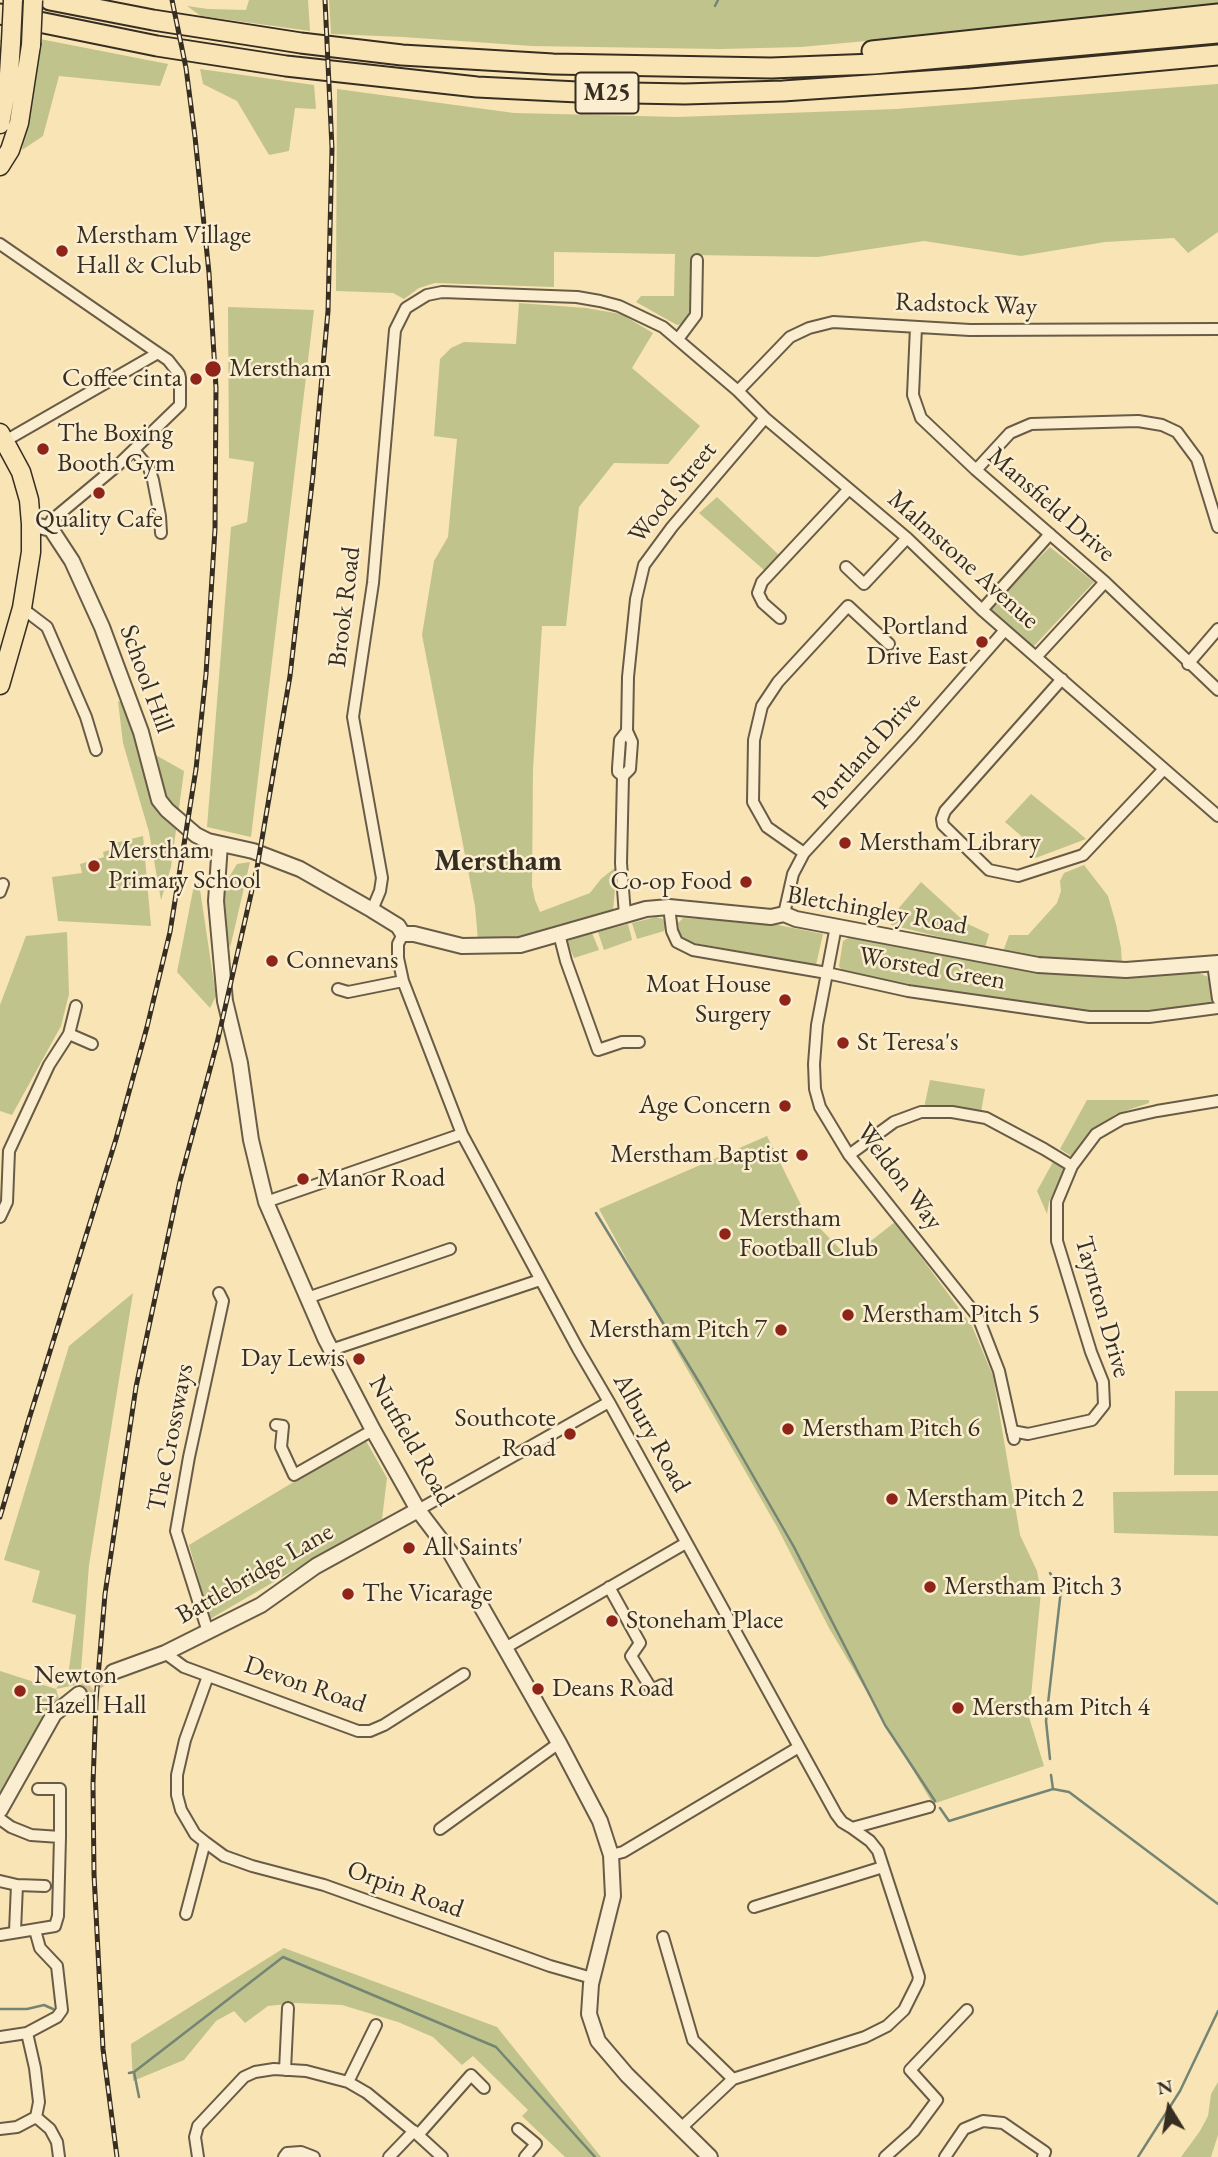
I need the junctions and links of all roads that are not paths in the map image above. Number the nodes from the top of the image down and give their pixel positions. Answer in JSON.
{"nodes":[{"id":1,"x":13,"y":0,"type":"edge"},
{"id":2,"x":33,"y":0,"type":"edge"},
{"id":3,"x":50,"y":0,"type":"edge"},
{"id":4,"x":0,"y":14,"type":"edge"},
{"id":5,"x":1218,"y":14,"type":"edge"},
{"id":6,"x":1218,"y":33,"type":"edge"},
{"id":7,"x":1218,"y":55,"type":"edge"},
{"id":8,"x":771,"y":68,"type":"junction"},
{"id":9,"x":0,"y":124,"type":"edge"},
{"id":10,"x":0,"y":166,"type":"edge"},
{"id":11,"x":0,"y":244,"type":"edge"},
{"id":12,"x":697,"y":260,"type":"dead end"},
{"id":13,"x":406,"y":309,"type":"joint"},
{"id":14,"x":916,"y":327,"type":"junction"},
{"id":15,"x":1218,"y":330,"type":"edge"},
{"id":16,"x":678,"y":338,"type":"junction"},
{"id":17,"x":158,"y":353,"type":"junction"},
{"id":18,"x":738,"y":391,"type":"junction"},
{"id":19,"x":765,"y":418,"type":"junction"},
{"id":20,"x":2,"y":437,"type":"edge"},
{"id":21,"x":134,"y":450,"type":"junction"},
{"id":22,"x":976,"y":470,"type":"junction"},
{"id":23,"x":848,"y":490,"type":"junction"},
{"id":24,"x":40,"y":525,"type":"junction"},
{"id":25,"x":1218,"y":527,"type":"edge"},
{"id":26,"x":160,"y":533,"type":"dead end"},
{"id":27,"x":1050,"y":534,"type":"junction"},
{"id":28,"x":907,"y":538,"type":"junction"},
{"id":29,"x":845,"y":567,"type":"dead end"},
{"id":30,"x":1105,"y":582,"type":"junction"},
{"id":31,"x":22,"y":608,"type":"junction"},
{"id":32,"x":982,"y":610,"type":"junction"},
{"id":33,"x":780,"y":618,"type":"dead end"},
{"id":34,"x":1218,"y":629,"type":"edge"},
{"id":35,"x":1005,"y":630,"type":"junction"},
{"id":36,"x":889,"y":644,"type":"dead end"},
{"id":37,"x":1037,"y":656,"type":"junction"},
{"id":38,"x":1188,"y":664,"type":"junction"},
{"id":39,"x":1062,"y":679,"type":"junction"},
{"id":40,"x":0,"y":685,"type":"edge"},
{"id":41,"x":1218,"y":690,"type":"edge"},
{"id":42,"x":96,"y":750,"type":"dead end"},
{"id":43,"x":1164,"y":769,"type":"junction"},
{"id":44,"x":1218,"y":816,"type":"edge"},
{"id":45,"x":220,"y":844,"type":"junction"},
{"id":46,"x":804,"y":853,"type":"junction"},
{"id":47,"x":669,"y":907,"type":"junction"},
{"id":48,"x":372,"y":910,"type":"junction"},
{"id":49,"x":784,"y":914,"type":"junction"},
{"id":50,"x":625,"y":915,"type":"junction"},
{"id":51,"x":836,"y":926,"type":"junction"},
{"id":52,"x":403,"y":934,"type":"junction"},
{"id":53,"x":559,"y":934,"type":"junction"},
{"id":54,"x":1215,"y":964,"type":"edge"},
{"id":55,"x":827,"y":974,"type":"junction"},
{"id":56,"x":403,"y":981,"type":"junction"},
{"id":57,"x":338,"y":989,"type":"dead end"},
{"id":58,"x":1218,"y":999,"type":"edge"},
{"id":59,"x":76,"y":1006,"type":"dead end"},
{"id":60,"x":1218,"y":1008,"type":"edge"},
{"id":61,"x":69,"y":1034,"type":"junction"},
{"id":62,"x":639,"y":1042,"type":"dead end"},
{"id":63,"x":92,"y":1044,"type":"dead end"},
{"id":64,"x":1218,"y":1101,"type":"edge"},
{"id":65,"x":462,"y":1134,"type":"junction"},
{"id":66,"x":849,"y":1155,"type":"junction"},
{"id":67,"x":1072,"y":1166,"type":"junction"},
{"id":68,"x":267,"y":1202,"type":"junction"},
{"id":69,"x":0,"y":1217,"type":"edge"},
{"id":70,"x":450,"y":1249,"type":"dead end"},
{"id":71,"x":540,"y":1280,"type":"junction"},
{"id":72,"x":219,"y":1293,"type":"dead end"},
{"id":73,"x":307,"y":1298,"type":"junction"},
{"id":74,"x":331,"y":1350,"type":"junction"},
{"id":75,"x":610,"y":1402,"type":"junction"},
{"id":76,"x":276,"y":1425,"type":"dead end"},
{"id":77,"x":373,"y":1430,"type":"junction"},
{"id":78,"x":1013,"y":1435,"type":"joint"},
{"id":79,"x":418,"y":1510,"type":"junction"},
{"id":80,"x":686,"y":1543,"type":"junction"},
{"id":81,"x":609,"y":1587,"type":"junction"},
{"id":82,"x":208,"y":1632,"type":"junction"},
{"id":83,"x":505,"y":1648,"type":"junction"},
{"id":84,"x":165,"y":1653,"type":"junction"},
{"id":85,"x":113,"y":1672,"type":"tunnel mouth"},
{"id":86,"x":464,"y":1674,"type":"dead end"},
{"id":87,"x":208,"y":1676,"type":"junction"},
{"id":88,"x":662,"y":1685,"type":"dead end"},
{"id":89,"x":79,"y":1694,"type":"tunnel mouth"},
{"id":90,"x":559,"y":1743,"type":"junction"},
{"id":91,"x":799,"y":1747,"type":"junction"},
{"id":92,"x":38,"y":1789,"type":"dead end"},
{"id":93,"x":929,"y":1807,"type":"dead end"},
{"id":94,"x":0,"y":1810,"type":"edge"},
{"id":95,"x":0,"y":1819,"type":"edge"},
{"id":96,"x":852,"y":1828,"type":"junction"},
{"id":97,"x":440,"y":1829,"type":"dead end"},
{"id":98,"x":60,"y":1837,"type":"junction"},
{"id":99,"x":205,"y":1842,"type":"junction"},
{"id":100,"x":611,"y":1855,"type":"junction"},
{"id":101,"x":883,"y":1867,"type":"junction"},
{"id":102,"x":0,"y":1881,"type":"edge"},
{"id":103,"x":17,"y":1885,"type":"junction"},
{"id":104,"x":45,"y":1886,"type":"dead end"},
{"id":105,"x":754,"y":1907,"type":"dead end"},
{"id":106,"x":186,"y":1914,"type":"dead end"},
{"id":107,"x":36,"y":1930,"type":"junction"},
{"id":108,"x":15,"y":1931,"type":"junction"},
{"id":109,"x":0,"y":1935,"type":"edge"},
{"id":110,"x":663,"y":1937,"type":"dead end"},
{"id":111,"x":592,"y":1978,"type":"junction"},
{"id":112,"x":288,"y":2008,"type":"dead end"},
{"id":113,"x":967,"y":2010,"type":"dead end"},
{"id":114,"x":376,"y":2025,"type":"dead end"},
{"id":115,"x":27,"y":2033,"type":"junction"},
{"id":116,"x":0,"y":2037,"type":"edge"},
{"id":117,"x":279,"y":2070,"type":"junction"},
{"id":118,"x":733,"y":2079,"type":"junction"},
{"id":119,"x":348,"y":2082,"type":"junction"},
{"id":120,"x":484,"y":2088,"type":"dead end"},
{"id":121,"x":36,"y":2117,"type":"junction"},
{"id":122,"x":0,"y":2129,"type":"edge"},
{"id":123,"x":518,"y":2129,"type":"dead end"},
{"id":124,"x":680,"y":2129,"type":"junction"},
{"id":125,"x":416,"y":2133,"type":"junction"},
{"id":126,"x":307,"y":2155,"type":"edge"},
{"id":127,"x":60,"y":2157,"type":"edge"},
{"id":128,"x":198,"y":2157,"type":"edge"},
{"id":129,"x":284,"y":2157,"type":"edge"},
{"id":130,"x":388,"y":2157,"type":"edge"},
{"id":131,"x":442,"y":2157,"type":"edge"},
{"id":132,"x":525,"y":2157,"type":"edge"},
{"id":133,"x":710,"y":2157,"type":"edge"},
{"id":134,"x":885,"y":2157,"type":"edge"},
{"id":135,"x":945,"y":2157,"type":"edge"},
{"id":136,"x":1043,"y":2157,"type":"edge"}],
"edges":[{"from":1,"to":9,"type":"main road","bridge":true},
{"from":2,"to":10,"type":"main road","bridge":true},
{"from":3,"to":8,"type":"highway","number":"M25"},
{"from":4,"to":7,"type":"highway","number":"M25"},
{"from":5,"to":8,"type":"highway"},
{"from":6,"to":8,"type":"highway","number":"M25"},
{"from":11,"to":17,"type":"street"},
{"from":12,"to":16,"type":"street"},
{"from":13,"to":16,"type":"street","name":"Malmstone Avenue"},
{"from":13,"to":48,"type":"street","name":"Brook Road"},
{"from":14,"to":15,"type":"street","name":"Radstock Way"},
{"from":14,"to":18,"type":"street","name":"Radstock Way"},
{"from":14,"to":22,"type":"street","name":"Mansfield Drive"},
{"from":16,"to":18,"type":"street","name":"Malmstone Avenue"},
{"from":17,"to":20,"type":"street"},
{"from":17,"to":21,"type":"street"},
{"from":18,"to":19,"type":"street","name":"Malmstone Avenue"},
{"from":19,"to":23,"type":"street","name":"Malmstone Avenue"},
{"from":19,"to":50,"type":"street","name":"Wood Street"},
{"from":20,"to":24,"type":"main road"},
{"from":21,"to":24,"type":"street"},
{"from":21,"to":26,"type":"street"},
{"from":22,"to":25,"type":"street"},
{"from":22,"to":27,"type":"street","name":"Mansfield Drive"},
{"from":23,"to":28,"type":"street","name":"Malmstone Avenue"},
{"from":23,"to":33,"type":"street"},
{"from":24,"to":31,"type":"main road"},
{"from":24,"to":45,"type":"street","name":"School Hill"},
{"from":27,"to":30,"type":"street","name":"Mansfield Drive"},
{"from":27,"to":32,"type":"street"},
{"from":28,"to":29,"type":"street"},
{"from":28,"to":32,"type":"street","name":"Malmstone Avenue"},
{"from":30,"to":37,"type":"street"},
{"from":30,"to":38,"type":"street","name":"Mansfield Drive"},
{"from":31,"to":40,"type":"main road"},
{"from":31,"to":42,"type":"street"},
{"from":32,"to":35,"type":"street","name":"Malmstone Avenue"},
{"from":34,"to":38,"type":"street"},
{"from":35,"to":37,"type":"street","name":"Malmstone Avenue"},
{"from":35,"to":46,"type":"street","name":"Portland Drive"},
{"from":36,"to":46,"type":"street"},
{"from":37,"to":39,"type":"street","name":"Malmstone Avenue"},
{"from":38,"to":41,"type":"street","name":"Mansfield Drive"},
{"from":39,"to":43,"type":"street","name":"Malmstone Avenue"},
{"from":39,"to":43,"type":"street"},
{"from":43,"to":44,"type":"street","name":"Malmstone Avenue"},
{"from":45,"to":48,"type":"street","name":"Bletchingley Road"},
{"from":45,"to":68,"type":"street","name":"Nutfield Road"},
{"from":46,"to":49,"type":"street","name":"Portland Drive"},
{"from":47,"to":49,"type":"street","name":"Bletchingley Road"},
{"from":47,"to":50,"type":"street","name":"Bletchingley Road"},
{"from":47,"to":55,"type":"street","name":"Worsted Green"},
{"from":48,"to":52,"type":"street","name":"Bletchingley Road"},
{"from":49,"to":51,"type":"street","name":"Bletchingley Road"},
{"from":50,"to":53,"type":"street","name":"Bletchingley Road"},
{"from":51,"to":54,"type":"street","name":"Bletchingley Road"},
{"from":51,"to":55,"type":"street","name":"Weldon Way"},
{"from":52,"to":53,"type":"street","name":"Bletchingley Road"},
{"from":52,"to":56,"type":"street","name":"Albury Road"},
{"from":53,"to":62,"type":"street"},
{"from":54,"to":58,"type":"street"},
{"from":55,"to":60,"type":"street","name":"Worsted Green"},
{"from":55,"to":66,"type":"street","name":"Weldon Way"},
{"from":56,"to":57,"type":"street"},
{"from":56,"to":65,"type":"street","name":"Albury Road"},
{"from":59,"to":61,"type":"street"},
{"from":61,"to":63,"type":"street"},
{"from":61,"to":69,"type":"street"},
{"from":64,"to":67,"type":"street","name":"Taynton Drive"},
{"from":65,"to":68,"type":"street"},
{"from":65,"to":71,"type":"street","name":"Albury Road"},
{"from":66,"to":67,"type":"street"},
{"from":66,"to":78,"type":"street","name":"Weldon Way"},
{"from":67,"to":78,"type":"street","name":"Taynton Drive"},
{"from":68,"to":73,"type":"street","name":"Nutfield Road"},
{"from":70,"to":73,"type":"street"},
{"from":71,"to":74,"type":"street"},
{"from":71,"to":75,"type":"street","name":"Albury Road"},
{"from":72,"to":82,"type":"street","name":"The Crossways"},
{"from":73,"to":74,"type":"street","name":"Nutfield Road"},
{"from":74,"to":77,"type":"street","name":"Nutfield Road"},
{"from":75,"to":79,"type":"street"},
{"from":75,"to":80,"type":"street","name":"Albury Road"},
{"from":76,"to":77,"type":"street"},
{"from":77,"to":79,"type":"street","name":"Nutfield Road"},
{"from":79,"to":82,"type":"street","name":"Battlebridge Lane"},
{"from":79,"to":83,"type":"street","name":"Nutfield Road"},
{"from":80,"to":81,"type":"street"},
{"from":80,"to":91,"type":"street","name":"Albury Road"},
{"from":81,"to":83,"type":"street"},
{"from":81,"to":88,"type":"street"},
{"from":82,"to":84,"type":"street","name":"Battlebridge Lane"},
{"from":83,"to":90,"type":"street","name":"Nutfield Road"},
{"from":84,"to":85,"type":"street","name":"Battlebridge Lane"},
{"from":84,"to":87,"type":"street","name":"Devon Road"},
{"from":86,"to":87,"type":"street","name":"Devon Road"},
{"from":87,"to":99,"type":"street","name":"Orpin Road"},
{"from":89,"to":94,"type":"street"},
{"from":90,"to":97,"type":"street"},
{"from":90,"to":100,"type":"street","name":"Nutfield Road"},
{"from":91,"to":96,"type":"street","name":"Albury Road"},
{"from":91,"to":100,"type":"street"},
{"from":92,"to":98,"type":"street"},
{"from":93,"to":96,"type":"street"},
{"from":95,"to":98,"type":"street"},
{"from":96,"to":101,"type":"street","name":"Albury Road"},
{"from":98,"to":107,"type":"street"},
{"from":99,"to":106,"type":"street"},
{"from":99,"to":111,"type":"street","name":"Orpin Road"},
{"from":100,"to":111,"type":"street","name":"Nutfield Road"},
{"from":101,"to":105,"type":"street"},
{"from":101,"to":118,"type":"street","name":"Albury Road"},
{"from":102,"to":103,"type":"street"},
{"from":103,"to":104,"type":"street"},
{"from":103,"to":108,"type":"street"},
{"from":107,"to":108,"type":"street"},
{"from":107,"to":115,"type":"street"},
{"from":108,"to":109,"type":"street"},
{"from":110,"to":118,"type":"street"},
{"from":111,"to":124,"type":"street","name":"Nutfield Road"},
{"from":112,"to":117,"type":"street"},
{"from":113,"to":134,"type":"street"},
{"from":114,"to":119,"type":"street"},
{"from":115,"to":116,"type":"street"},
{"from":115,"to":121,"type":"street"},
{"from":117,"to":119,"type":"street"},
{"from":117,"to":128,"type":"street"},
{"from":118,"to":124,"type":"street"},
{"from":119,"to":125,"type":"street"},
{"from":120,"to":125,"type":"street"},
{"from":121,"to":122,"type":"street"},
{"from":121,"to":127,"type":"street"},
{"from":123,"to":132,"type":"street"},
{"from":124,"to":133,"type":"street","name":"Nutfield Road"},
{"from":125,"to":130,"type":"street"},
{"from":125,"to":131,"type":"street"},
{"from":126,"to":129,"type":"street"},
{"from":135,"to":136,"type":"street"}]}
